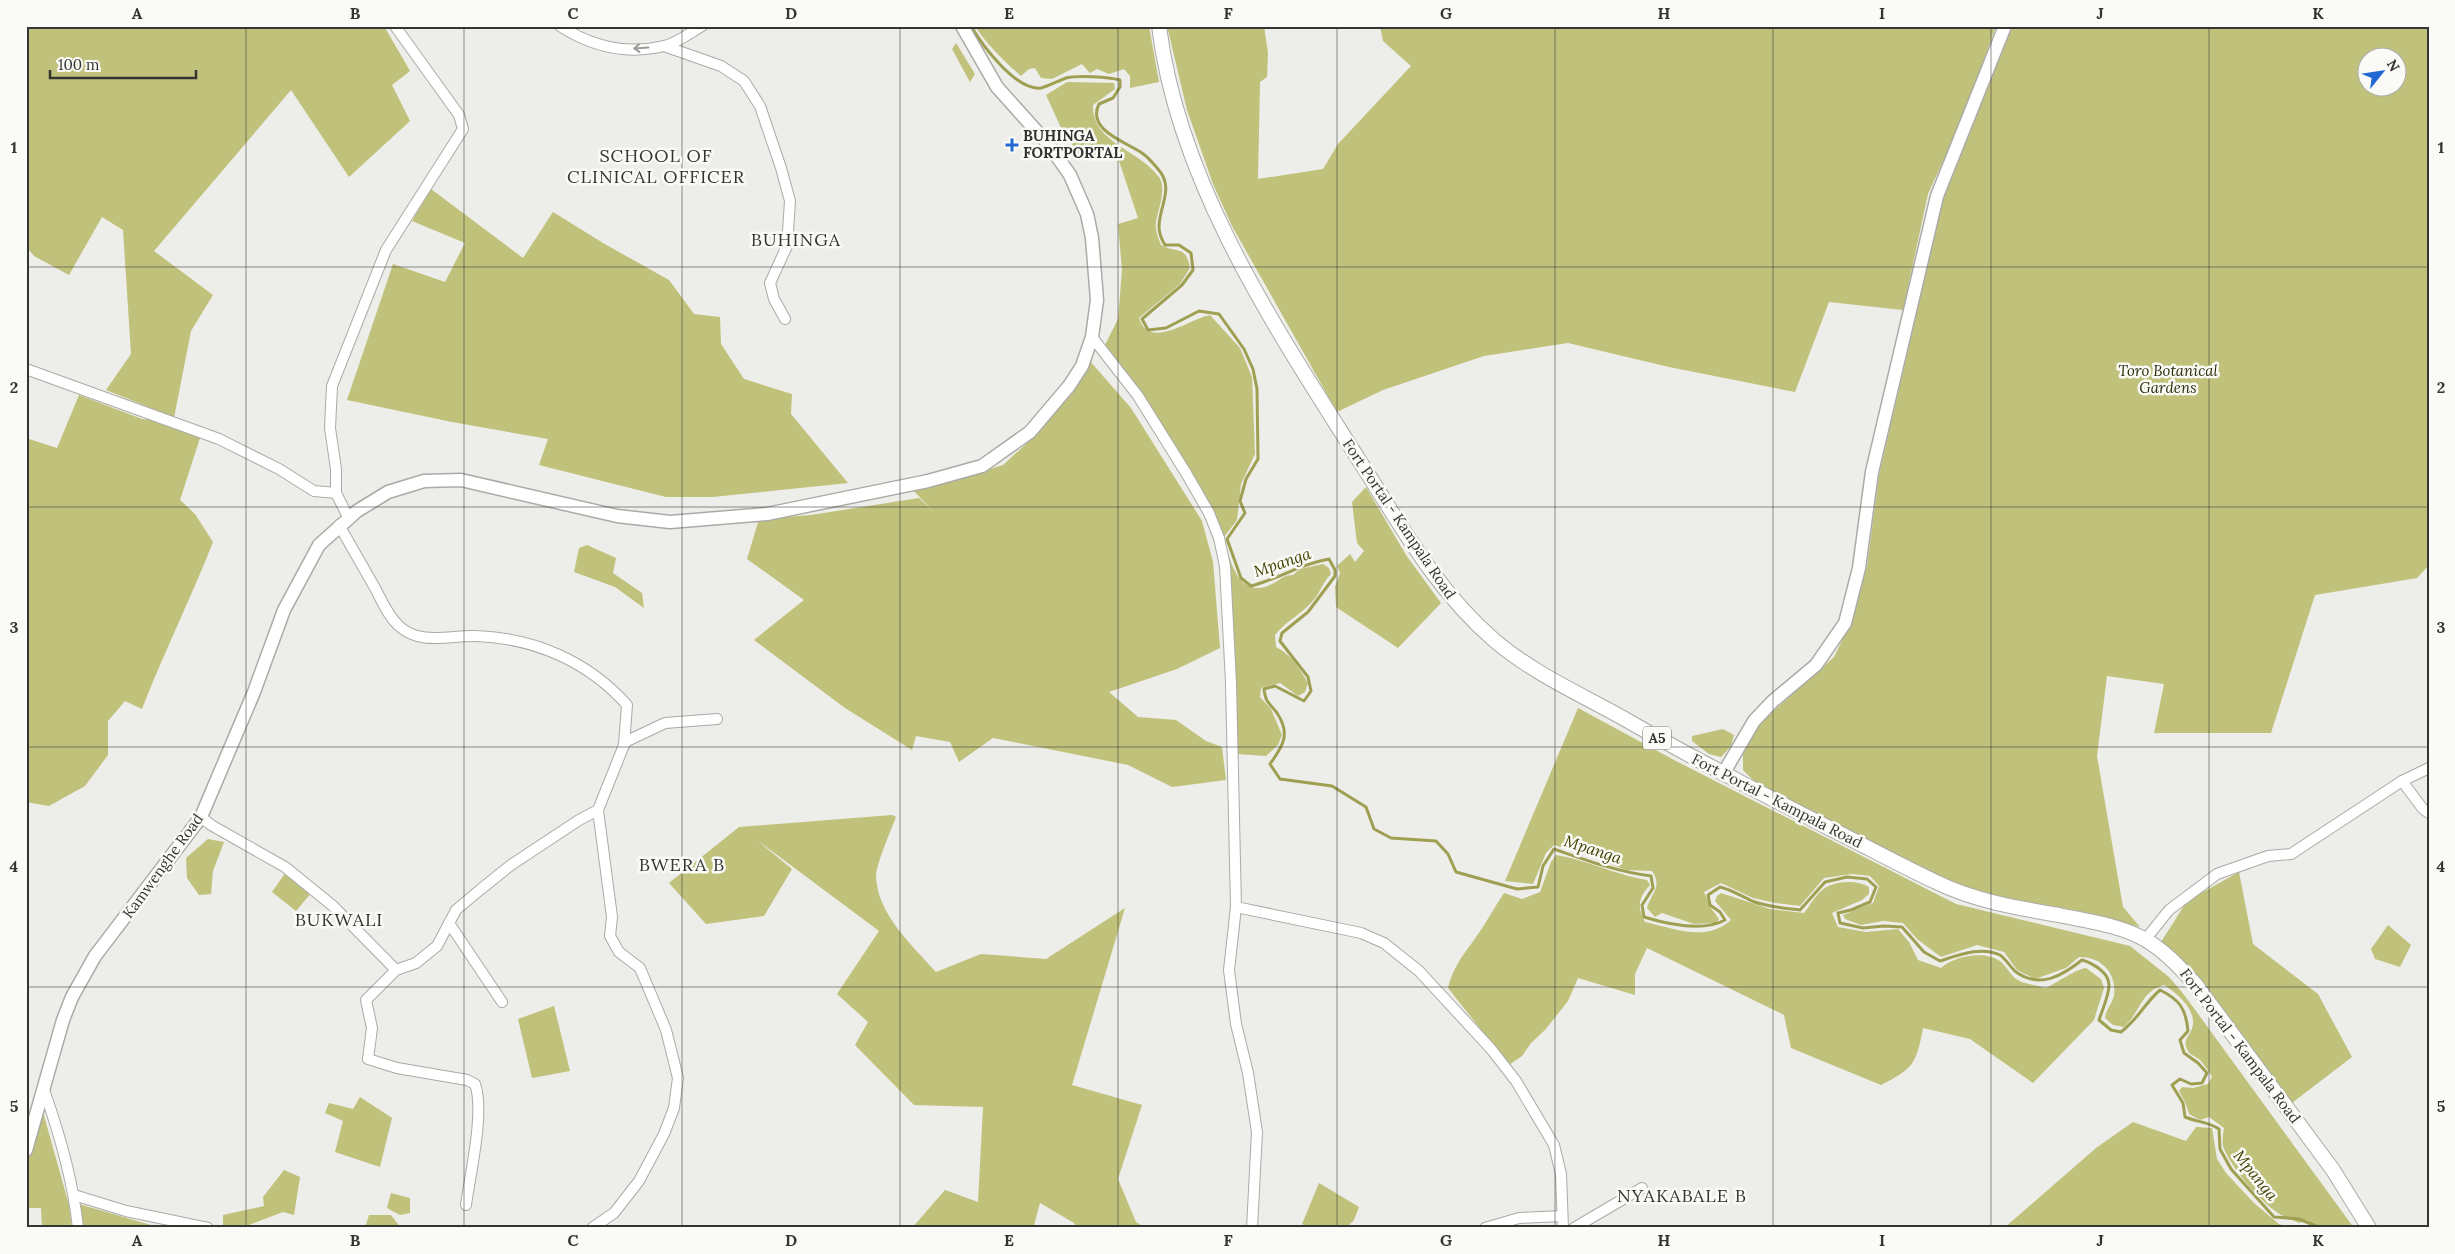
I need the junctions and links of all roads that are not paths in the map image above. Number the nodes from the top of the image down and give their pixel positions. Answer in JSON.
{"nodes":[{"id":1,"x":395,"y":26,"type":"edge"},
{"id":2,"x":560,"y":26,"type":"edge"},
{"id":3,"x":702,"y":26,"type":"edge"},
{"id":4,"x":962,"y":26,"type":"edge"},
{"id":5,"x":1159,"y":26,"type":"edge"},
{"id":6,"x":2005,"y":26,"type":"edge"},
{"id":7,"x":664,"y":46,"type":"junction"},
{"id":8,"x":784,"y":319,"type":"dead end"},
{"id":9,"x":1092,"y":337,"type":"junction"},
{"id":10,"x":26,"y":369,"type":"edge"},
{"id":11,"x":336,"y":493,"type":"junction"},
{"id":12,"x":348,"y":518,"type":"junction"},
{"id":13,"x":717,"y":719,"type":"dead end"},
{"id":14,"x":624,"y":744,"type":"junction"},
{"id":15,"x":2429,"y":768,"type":"edge"},
{"id":16,"x":1723,"y":774,"type":"junction"},
{"id":17,"x":2402,"y":781,"type":"junction"},
{"id":18,"x":598,"y":810,"type":"junction"},
{"id":19,"x":2429,"y":813,"type":"edge"},
{"id":20,"x":201,"y":817,"type":"junction"},
{"id":21,"x":1236,"y":907,"type":"junction"},
{"id":22,"x":449,"y":922,"type":"junction"},
{"id":23,"x":2145,"y":940,"type":"junction"},
{"id":24,"x":396,"y":970,"type":"junction"},
{"id":25,"x":502,"y":1002,"type":"dead end"},
{"id":26,"x":44,"y":1090,"type":"junction"},
{"id":27,"x":26,"y":1150,"type":"edge"},
{"id":28,"x":1642,"y":1188,"type":"dead end"},
{"id":29,"x":74,"y":1195,"type":"junction"},
{"id":30,"x":466,"y":1205,"type":"dead end"},
{"id":31,"x":1562,"y":1216,"type":"junction"},
{"id":32,"x":78,"y":1228,"type":"edge"},
{"id":33,"x":208,"y":1228,"type":"edge"},
{"id":34,"x":592,"y":1228,"type":"edge"},
{"id":35,"x":1252,"y":1228,"type":"edge"},
{"id":36,"x":1485,"y":1228,"type":"edge"},
{"id":37,"x":1563,"y":1228,"type":"edge"},
{"id":38,"x":1574,"y":1228,"type":"edge"},
{"id":39,"x":2369,"y":1228,"type":"edge"}],
"edges":[{"from":1,"to":11,"type":"street"},
{"from":7,"to":2,"type":"street","one_way":true},
{"from":3,"to":7,"type":"street"},
{"from":4,"to":9,"type":"main road","name":"Kamwenghe Road"},
{"from":5,"to":16,"type":"highway","name":"Fort Portal - Kampala Road","number":"A5"},
{"from":6,"to":16,"type":"main road"},
{"from":7,"to":8,"type":"street"},
{"from":9,"to":12,"type":"main road","name":"Kamwenghe Road"},
{"from":9,"to":21,"type":"street"},
{"from":10,"to":11,"type":"street"},
{"from":11,"to":12,"type":"street"},
{"from":12,"to":14,"type":"street"},
{"from":12,"to":20,"type":"main road","name":"Kamwenghe Road"},
{"from":13,"to":14,"type":"street"},
{"from":14,"to":18,"type":"street"},
{"from":15,"to":17,"type":"street"},
{"from":16,"to":23,"type":"highway","name":"Fort Portal - Kampala Road","number":"A5"},
{"from":17,"to":19,"type":"street"},
{"from":17,"to":23,"type":"street"},
{"from":18,"to":22,"type":"street"},
{"from":18,"to":34,"type":"street"},
{"from":20,"to":24,"type":"street"},
{"from":20,"to":26,"type":"main road","name":"Kamwenghe Road"},
{"from":21,"to":31,"type":"street"},
{"from":21,"to":35,"type":"street"},
{"from":22,"to":24,"type":"street"},
{"from":22,"to":25,"type":"street"},
{"from":23,"to":39,"type":"highway","name":"Fort Portal - Kampala Road","number":"A5"},
{"from":24,"to":30,"type":"street"},
{"from":26,"to":27,"type":"main road","name":"Kamwenghe Road"},
{"from":26,"to":29,"type":"street"},
{"from":28,"to":38,"type":"street"},
{"from":29,"to":32,"type":"street"},
{"from":29,"to":33,"type":"street"},
{"from":31,"to":36,"type":"street"},
{"from":31,"to":37,"type":"street"}]}
